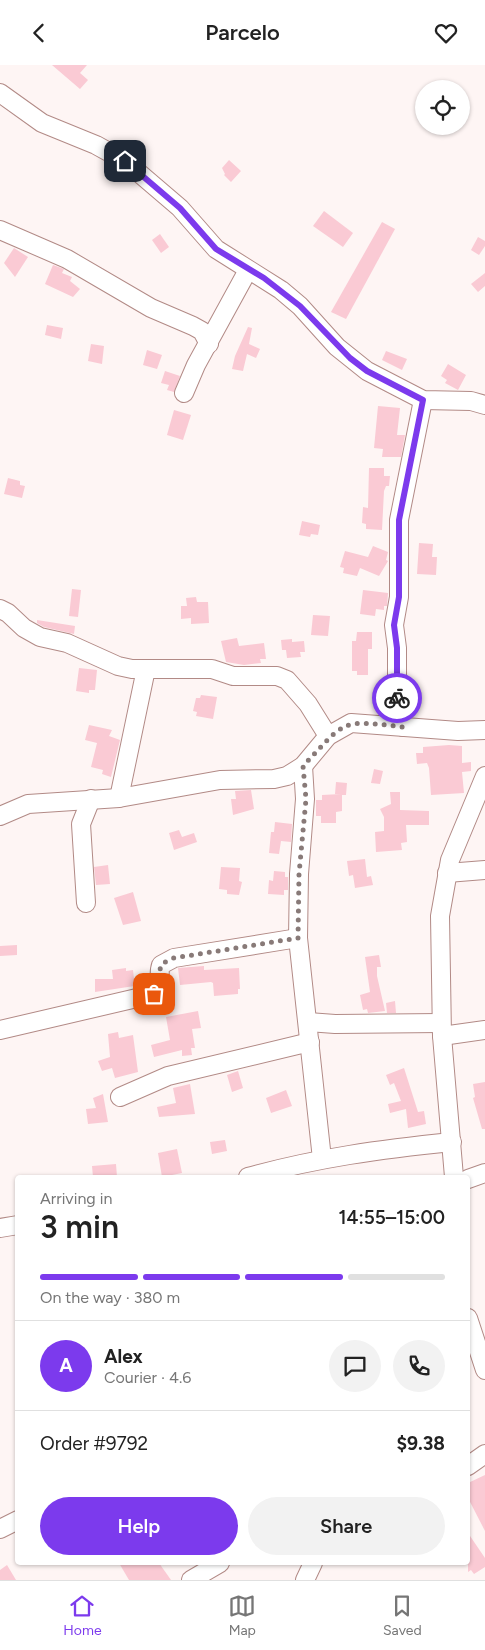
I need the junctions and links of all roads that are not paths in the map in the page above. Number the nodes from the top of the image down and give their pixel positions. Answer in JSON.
{"nodes":[{"id":1,"x":0,"y":93,"type":"edge"},
{"id":2,"x":0,"y":230,"type":"edge"},
{"id":3,"x":248,"y":270,"type":"junction"},
{"id":4,"x":209,"y":344,"type":"junction"},
{"id":5,"x":184,"y":393,"type":"dead end"},
{"id":6,"x":423,"y":400,"type":"junction"},
{"id":7,"x":485,"y":405,"type":"edge"},
{"id":8,"x":0,"y":609,"type":"edge"},
{"id":9,"x":146,"y":669,"type":"junction"},
{"id":10,"x":403,"y":727,"type":"junction"},
{"id":11,"x":485,"y":731,"type":"edge"},
{"id":12,"x":328,"y":737,"type":"junction"},
{"id":13,"x":303,"y":766,"type":"junction"},
{"id":14,"x":485,"y":776,"type":"edge"},
{"id":15,"x":119,"y":798,"type":"junction"},
{"id":16,"x":91,"y":799,"type":"junction"},
{"id":17,"x":0,"y":816,"type":"edge"},
{"id":18,"x":485,"y":870,"type":"edge"},
{"id":19,"x":447,"y":873,"type":"junction"},
{"id":20,"x":86,"y":903,"type":"dead end"},
{"id":21,"x":298,"y":938,"type":"junction"},
{"id":22,"x":308,"y":1022,"type":"junction"},
{"id":23,"x":441,"y":1029,"type":"junction"},
{"id":24,"x":0,"y":1030,"type":"edge"},
{"id":25,"x":485,"y":1030,"type":"edge"},
{"id":26,"x":310,"y":1042,"type":"junction"},
{"id":27,"x":120,"y":1097,"type":"dead end"},
{"id":28,"x":452,"y":1142,"type":"junction"},
{"id":29,"x":322,"y":1159,"type":"junction"},
{"id":30,"x":485,"y":1173,"type":"edge"},
{"id":31,"x":256,"y":1175,"type":"edge"},
{"id":32,"x":454,"y":1175,"type":"edge"},
{"id":33,"x":470,"y":1178,"type":"edge"},
{"id":34,"x":15,"y":1226,"type":"edge"},
{"id":35,"x":0,"y":1228,"type":"edge"},
{"id":36,"x":470,"y":1324,"type":"edge"},
{"id":37,"x":485,"y":1370,"type":"edge"},
{"id":38,"x":485,"y":1454,"type":"edge"},
{"id":39,"x":470,"y":1465,"type":"edge"},
{"id":40,"x":15,"y":1522,"type":"edge"},
{"id":41,"x":0,"y":1529,"type":"edge"},
{"id":42,"x":217,"y":1565,"type":"edge"},
{"id":43,"x":191,"y":1580,"type":"edge"}],
"edges":[{"from":1,"to":3,"type":"street"},
{"from":2,"to":4,"type":"street"},
{"from":3,"to":4,"type":"street"},
{"from":3,"to":6,"type":"street"},
{"from":4,"to":5,"type":"street"},
{"from":6,"to":7,"type":"street"},
{"from":6,"to":10,"type":"street"},
{"from":8,"to":9,"type":"street"},
{"from":9,"to":12,"type":"street"},
{"from":9,"to":15,"type":"street"},
{"from":10,"to":11,"type":"street"},
{"from":10,"to":12,"type":"street"},
{"from":12,"to":13,"type":"street"},
{"from":13,"to":15,"type":"street"},
{"from":13,"to":21,"type":"street"},
{"from":14,"to":19,"type":"street"},
{"from":15,"to":16,"type":"street"},
{"from":16,"to":17,"type":"street"},
{"from":16,"to":20,"type":"street"},
{"from":18,"to":19,"type":"street"},
{"from":19,"to":23,"type":"street"},
{"from":21,"to":22,"type":"street"},
{"from":21,"to":24,"type":"street"},
{"from":22,"to":23,"type":"street"},
{"from":22,"to":26,"type":"street"},
{"from":23,"to":25,"type":"street"},
{"from":23,"to":28,"type":"street"},
{"from":26,"to":27,"type":"street"},
{"from":26,"to":29,"type":"street"},
{"from":28,"to":29,"type":"street"},
{"from":28,"to":32,"type":"street"},
{"from":29,"to":31,"type":"street"},
{"from":30,"to":33,"type":"street"},
{"from":34,"to":35,"type":"street"},
{"from":36,"to":37,"type":"street"},
{"from":38,"to":39,"type":"street"},
{"from":40,"to":41,"type":"street"},
{"from":42,"to":43,"type":"street"}]}
